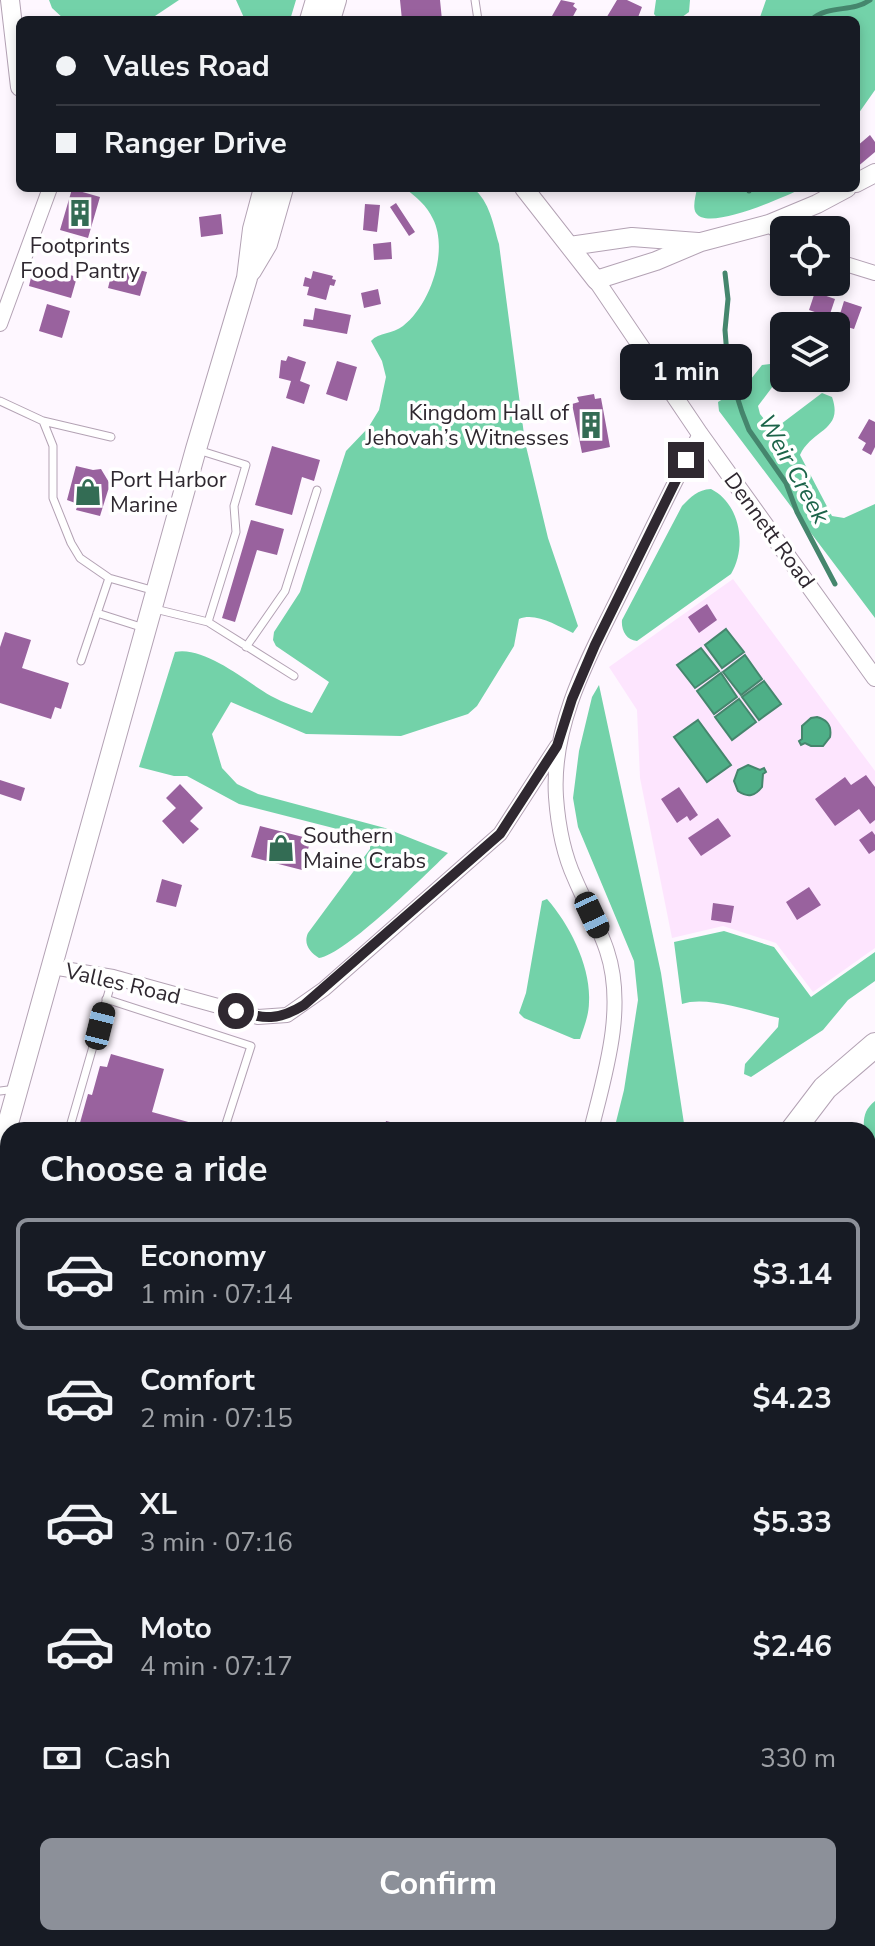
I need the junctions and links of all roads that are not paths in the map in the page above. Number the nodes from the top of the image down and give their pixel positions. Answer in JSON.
{"nodes":[{"id":1,"x":10,"y":0,"type":"edge"},
{"id":2,"x":16,"y":52,"type":"edge"},
{"id":3,"x":48,"y":192,"type":"edge"},
{"id":4,"x":263,"y":192,"type":"edge"},
{"id":5,"x":282,"y":192,"type":"edge"},
{"id":6,"x":527,"y":192,"type":"edge"},
{"id":7,"x":840,"y":192,"type":"edge"},
{"id":8,"x":769,"y":224,"type":"joint"},
{"id":9,"x":701,"y":242,"type":"junction"},
{"id":10,"x":570,"y":246,"type":"junction"},
{"id":11,"x":850,"y":265,"type":"edge"},
{"id":12,"x":875,"y":273,"type":"edge"},
{"id":13,"x":247,"y":278,"type":"junction"},
{"id":14,"x":596,"y":280,"type":"junction"},
{"id":15,"x":3,"y":303,"type":"edge"},
{"id":16,"x":0,"y":324,"type":"edge"},
{"id":17,"x":0,"y":401,"type":"edge"},
{"id":18,"x":43,"y":421,"type":"junction"},
{"id":19,"x":700,"y":434,"type":"junction"},
{"id":20,"x":111,"y":437,"type":"dead end"},
{"id":21,"x":196,"y":449,"type":"junction"},
{"id":22,"x":317,"y":490,"type":"dead end"},
{"id":23,"x":109,"y":578,"type":"junction"},
{"id":24,"x":154,"y":600,"type":"junction"},
{"id":25,"x":97,"y":613,"type":"junction"},
{"id":26,"x":208,"y":622,"type":"junction"},
{"id":27,"x":147,"y":629,"type":"junction"},
{"id":28,"x":246,"y":647,"type":"junction"},
{"id":29,"x":81,"y":661,"type":"dead end"},
{"id":30,"x":294,"y":676,"type":"dead end"},
{"id":31,"x":875,"y":678,"type":"edge"},
{"id":32,"x":557,"y":746,"type":"junction"},
{"id":33,"x":52,"y":967,"type":"junction"},
{"id":34,"x":113,"y":977,"type":"junction"},
{"id":35,"x":106,"y":999,"type":"junction"},
{"id":36,"x":875,"y":1045,"type":"edge"},
{"id":37,"x":9,"y":1090,"type":"edge"},
{"id":38,"x":4,"y":1122,"type":"edge"},
{"id":39,"x":71,"y":1122,"type":"edge"},
{"id":40,"x":227,"y":1122,"type":"edge"},
{"id":41,"x":593,"y":1122,"type":"edge"},
{"id":42,"x":799,"y":1122,"type":"edge"}],
"edges":[{"from":1,"to":2,"type":"main road"},
{"from":3,"to":15,"type":"street"},
{"from":4,"to":13,"type":"main road"},
{"from":5,"to":13,"type":"main road"},
{"from":6,"to":10,"type":"main road","name":"Dennett Road"},
{"from":7,"to":8,"type":"main road"},
{"from":8,"to":9,"type":"main road"},
{"from":9,"to":10,"type":"main road"},
{"from":9,"to":14,"type":"main road"},
{"from":10,"to":14,"type":"main road","name":"Dennett Road"},
{"from":11,"to":12,"type":"street"},
{"from":13,"to":21,"type":"main road"},
{"from":14,"to":19,"type":"street","name":"Dennett Road"},
{"from":15,"to":16,"type":"street"},
{"from":17,"to":18,"type":"lane"},
{"from":18,"to":20,"type":"lane"},
{"from":18,"to":23,"type":"lane"},
{"from":19,"to":31,"type":"street","name":"Dennett Road"},
{"from":19,"to":32,"type":"street"},
{"from":21,"to":24,"type":"main road"},
{"from":21,"to":26,"type":"lane"},
{"from":22,"to":28,"type":"lane"},
{"from":23,"to":24,"type":"lane"},
{"from":23,"to":25,"type":"lane"},
{"from":24,"to":26,"type":"lane"},
{"from":24,"to":27,"type":"main road"},
{"from":25,"to":27,"type":"lane"},
{"from":25,"to":29,"type":"lane"},
{"from":26,"to":28,"type":"lane"},
{"from":27,"to":33,"type":"main road"},
{"from":28,"to":30,"type":"lane"},
{"from":32,"to":34,"type":"street","name":"Valles Road"},
{"from":32,"to":41,"type":"street"},
{"from":33,"to":34,"type":"street","name":"Valles Road"},
{"from":33,"to":37,"type":"main road"},
{"from":34,"to":35,"type":"lane"},
{"from":35,"to":39,"type":"lane"},
{"from":35,"to":40,"type":"lane"},
{"from":36,"to":42,"type":"highway"},
{"from":37,"to":38,"type":"main road"}]}
